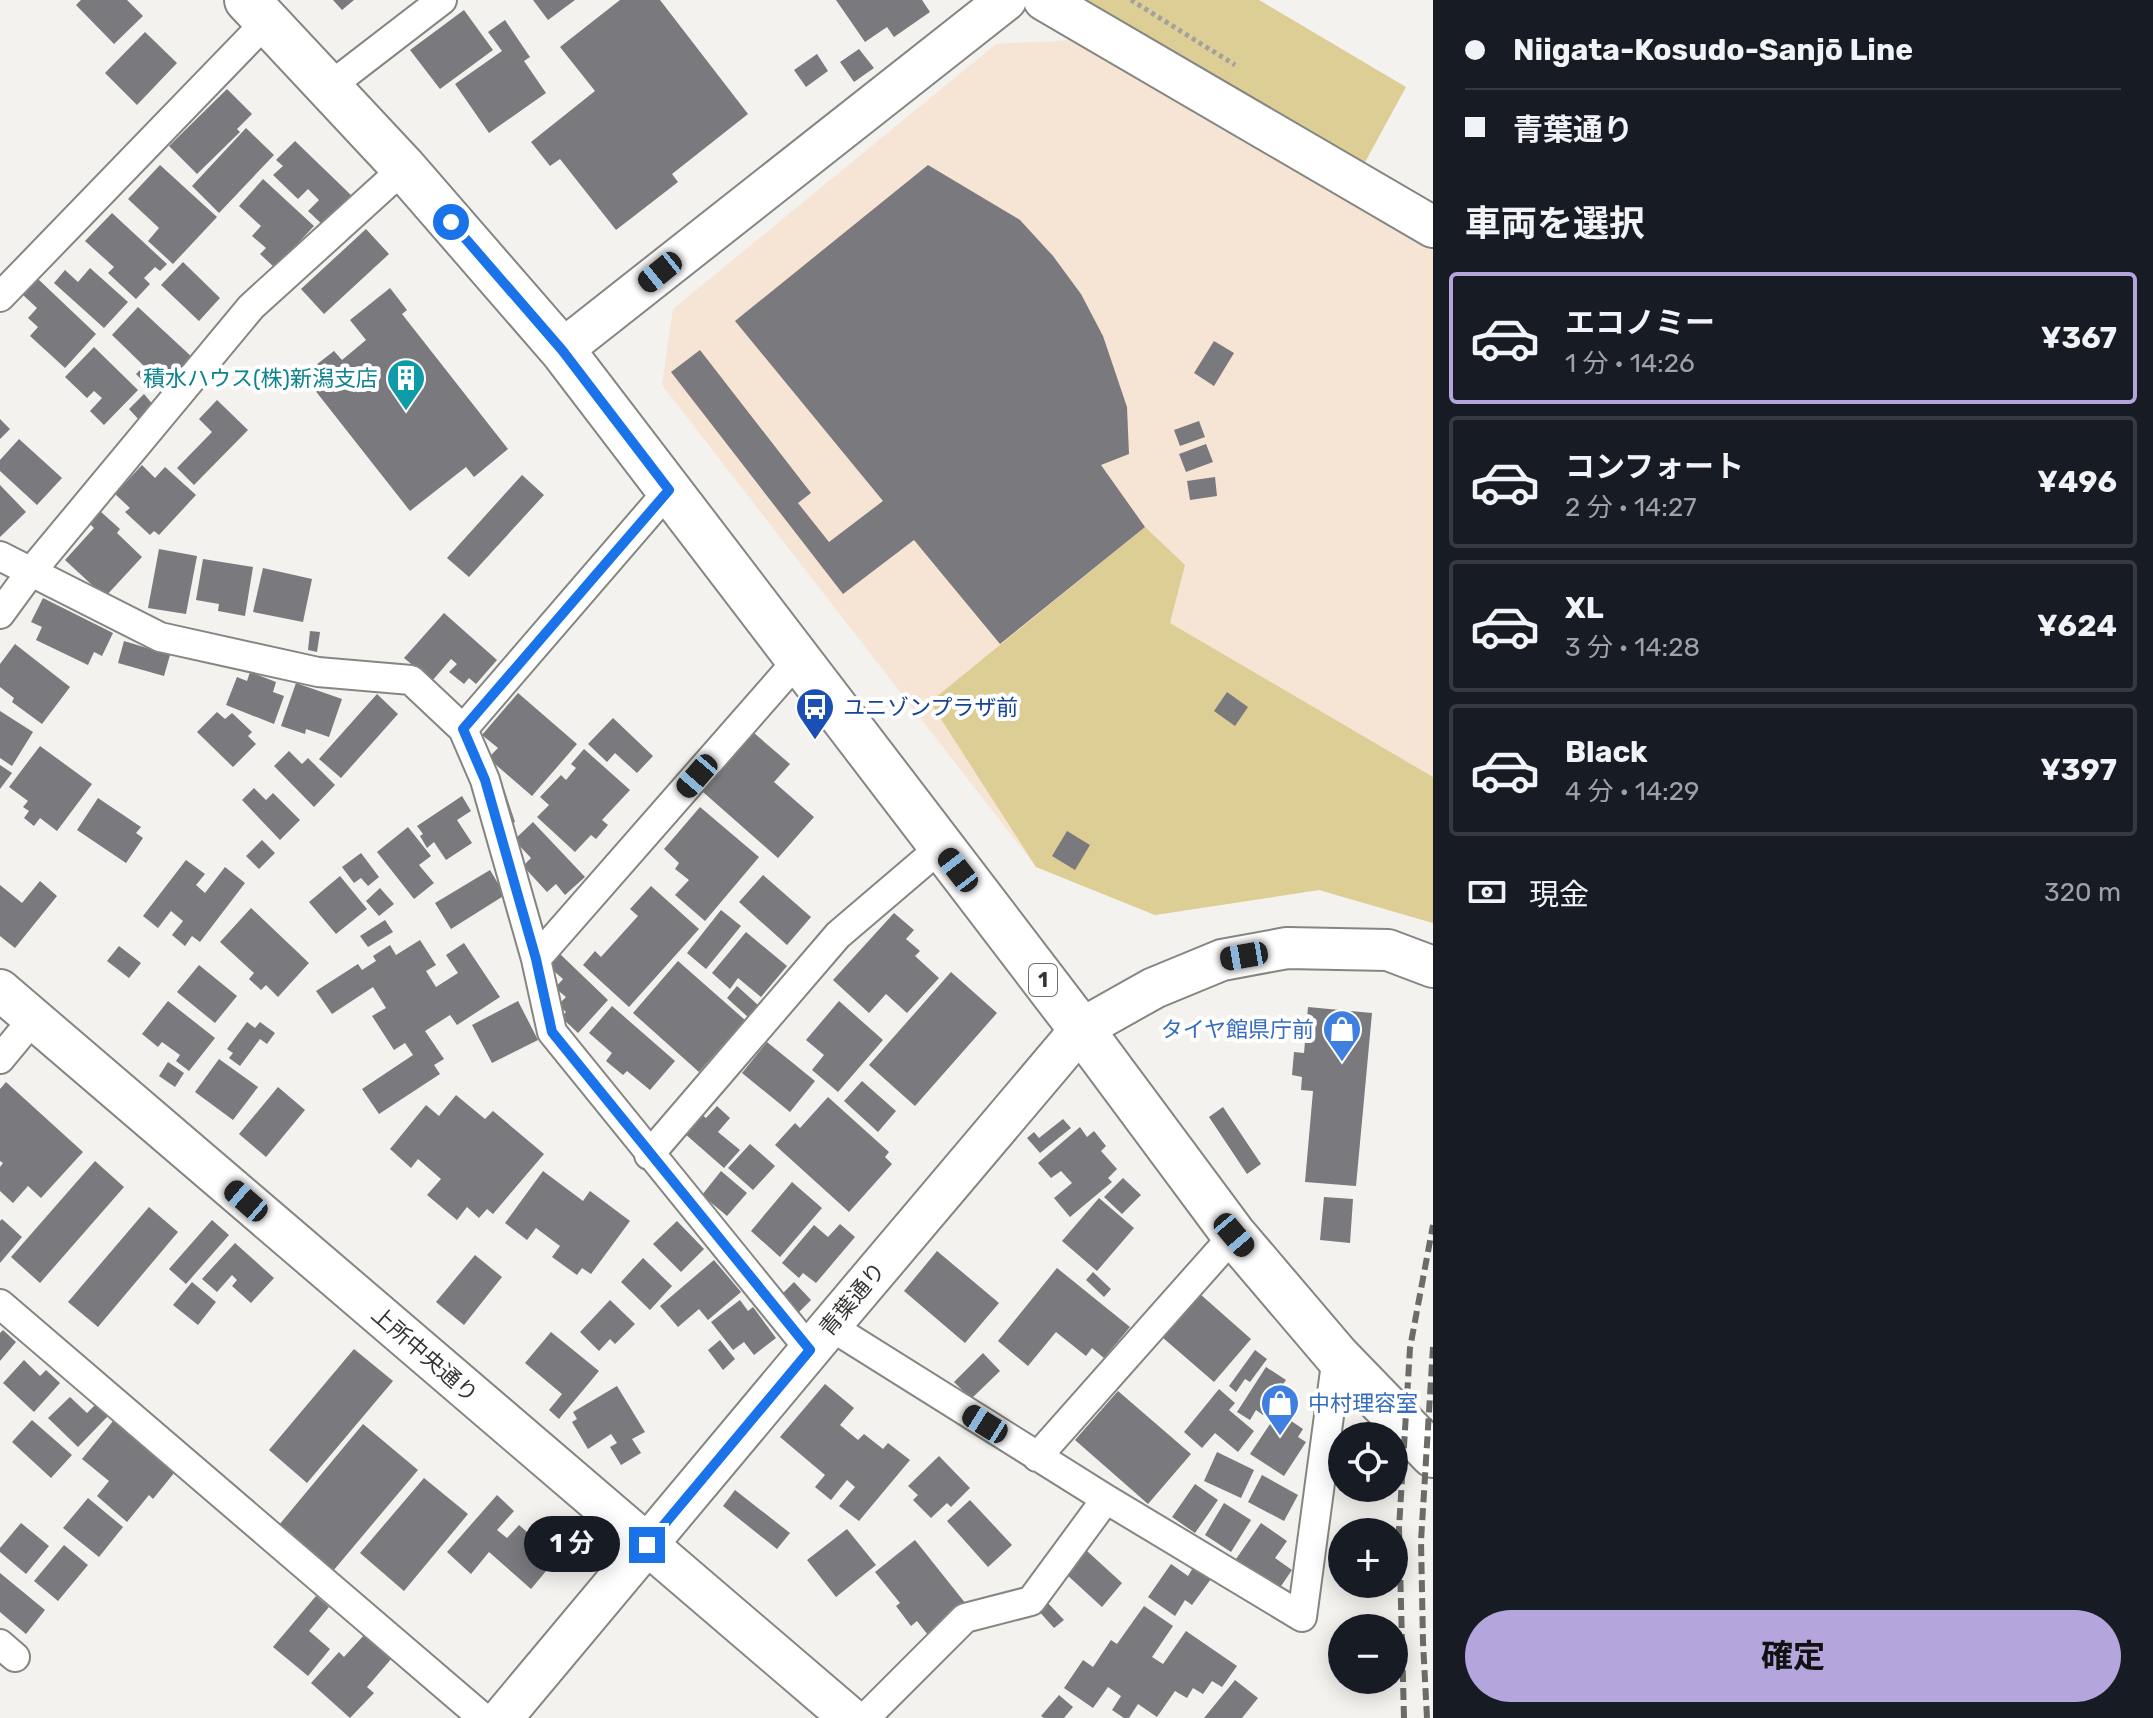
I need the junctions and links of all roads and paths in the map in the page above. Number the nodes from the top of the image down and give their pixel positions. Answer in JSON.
{"nodes":[{"id":1,"x":442,"y":0,"type":"edge"},
{"id":2,"x":1006,"y":0,"type":"edge"},
{"id":3,"x":1044,"y":0,"type":"edge"},
{"id":4,"x":257,"y":10,"type":"edge"},
{"id":5,"x":329,"y":87,"type":"junction"},
{"id":6,"x":404,"y":168,"type":"junction"},
{"id":7,"x":1433,"y":227,"type":"edge"},
{"id":8,"x":0,"y":297,"type":"edge"},
{"id":9,"x":562,"y":350,"type":"junction"},
{"id":10,"x":669,"y":490,"type":"junction"},
{"id":11,"x":0,"y":556,"type":"edge"},
{"id":12,"x":30,"y":573,"type":"junction"},
{"id":13,"x":0,"y":614,"type":"edge"},
{"id":14,"x":797,"y":661,"type":"junction"},
{"id":15,"x":463,"y":729,"type":"junction"},
{"id":16,"x":940,"y":848,"type":"junction"},
{"id":17,"x":536,"y":959,"type":"junction"},
{"id":18,"x":1433,"y":967,"type":"edge"},
{"id":19,"x":0,"y":990,"type":"edge"},
{"id":20,"x":34,"y":1018,"type":"junction"},
{"id":21,"x":1081,"y":1029,"type":"junction"},
{"id":22,"x":0,"y":1059,"type":"edge"},
{"id":23,"x":649,"y":1155,"type":"junction"},
{"id":24,"x":1234,"y":1235,"type":"junction"},
{"id":25,"x":0,"y":1304,"type":"edge"},
{"id":26,"x":820,"y":1338,"type":"junction"},
{"id":27,"x":1337,"y":1356,"type":"junction"},
{"id":28,"x":1433,"y":1455,"type":"edge"},
{"id":29,"x":1037,"y":1457,"type":"junction"},
{"id":30,"x":1106,"y":1499,"type":"junction"},
{"id":31,"x":647,"y":1545,"type":"junction"},
{"id":32,"x":483,"y":1718,"type":"edge"},
{"id":33,"x":502,"y":1718,"type":"edge"},
{"id":34,"x":850,"y":1718,"type":"edge"},
{"id":35,"x":865,"y":1718,"type":"edge"}],
"edges":[{"from":1,"to":5,"type":"street"},
{"from":2,"to":9,"type":"street"},
{"from":3,"to":7,"type":"street"},
{"from":4,"to":5,"type":"main road","number":"1"},
{"from":4,"to":8,"type":"street"},
{"from":5,"to":6,"type":"main road","number":"1"},
{"from":6,"to":9,"type":"main road","number":"1"},
{"from":6,"to":12,"type":"street"},
{"from":9,"to":10,"type":"main road","number":"1"},
{"from":10,"to":14,"type":"main road","number":"1"},
{"from":10,"to":15,"type":"street"},
{"from":11,"to":12,"type":"street"},
{"from":12,"to":13,"type":"street"},
{"from":12,"to":15,"type":"street"},
{"from":14,"to":16,"type":"main road","number":"1"},
{"from":14,"to":17,"type":"street"},
{"from":15,"to":17,"type":"street"},
{"from":16,"to":21,"type":"main road","number":"1"},
{"from":16,"to":23,"type":"street"},
{"from":17,"to":23,"type":"street"},
{"from":18,"to":21,"type":"street"},
{"from":19,"to":20,"type":"street","name":"上所中央通り"},
{"from":20,"to":22,"type":"street"},
{"from":20,"to":31,"type":"street","name":"上所中央通り"},
{"from":21,"to":24,"type":"main road","number":"1"},
{"from":21,"to":26,"type":"street","name":"青葉通り"},
{"from":23,"to":26,"type":"street"},
{"from":24,"to":27,"type":"main road","number":"1"},
{"from":24,"to":29,"type":"street"},
{"from":25,"to":32,"type":"street"},
{"from":26,"to":29,"type":"street"},
{"from":26,"to":31,"type":"street","name":"青葉通り"},
{"from":27,"to":28,"type":"main road","number":"1"},
{"from":27,"to":30,"type":"street"},
{"from":29,"to":30,"type":"street"},
{"from":30,"to":35,"type":"street"},
{"from":31,"to":33,"type":"street","name":"青葉通り"},
{"from":31,"to":34,"type":"street","name":"上所中央通り"}]}
